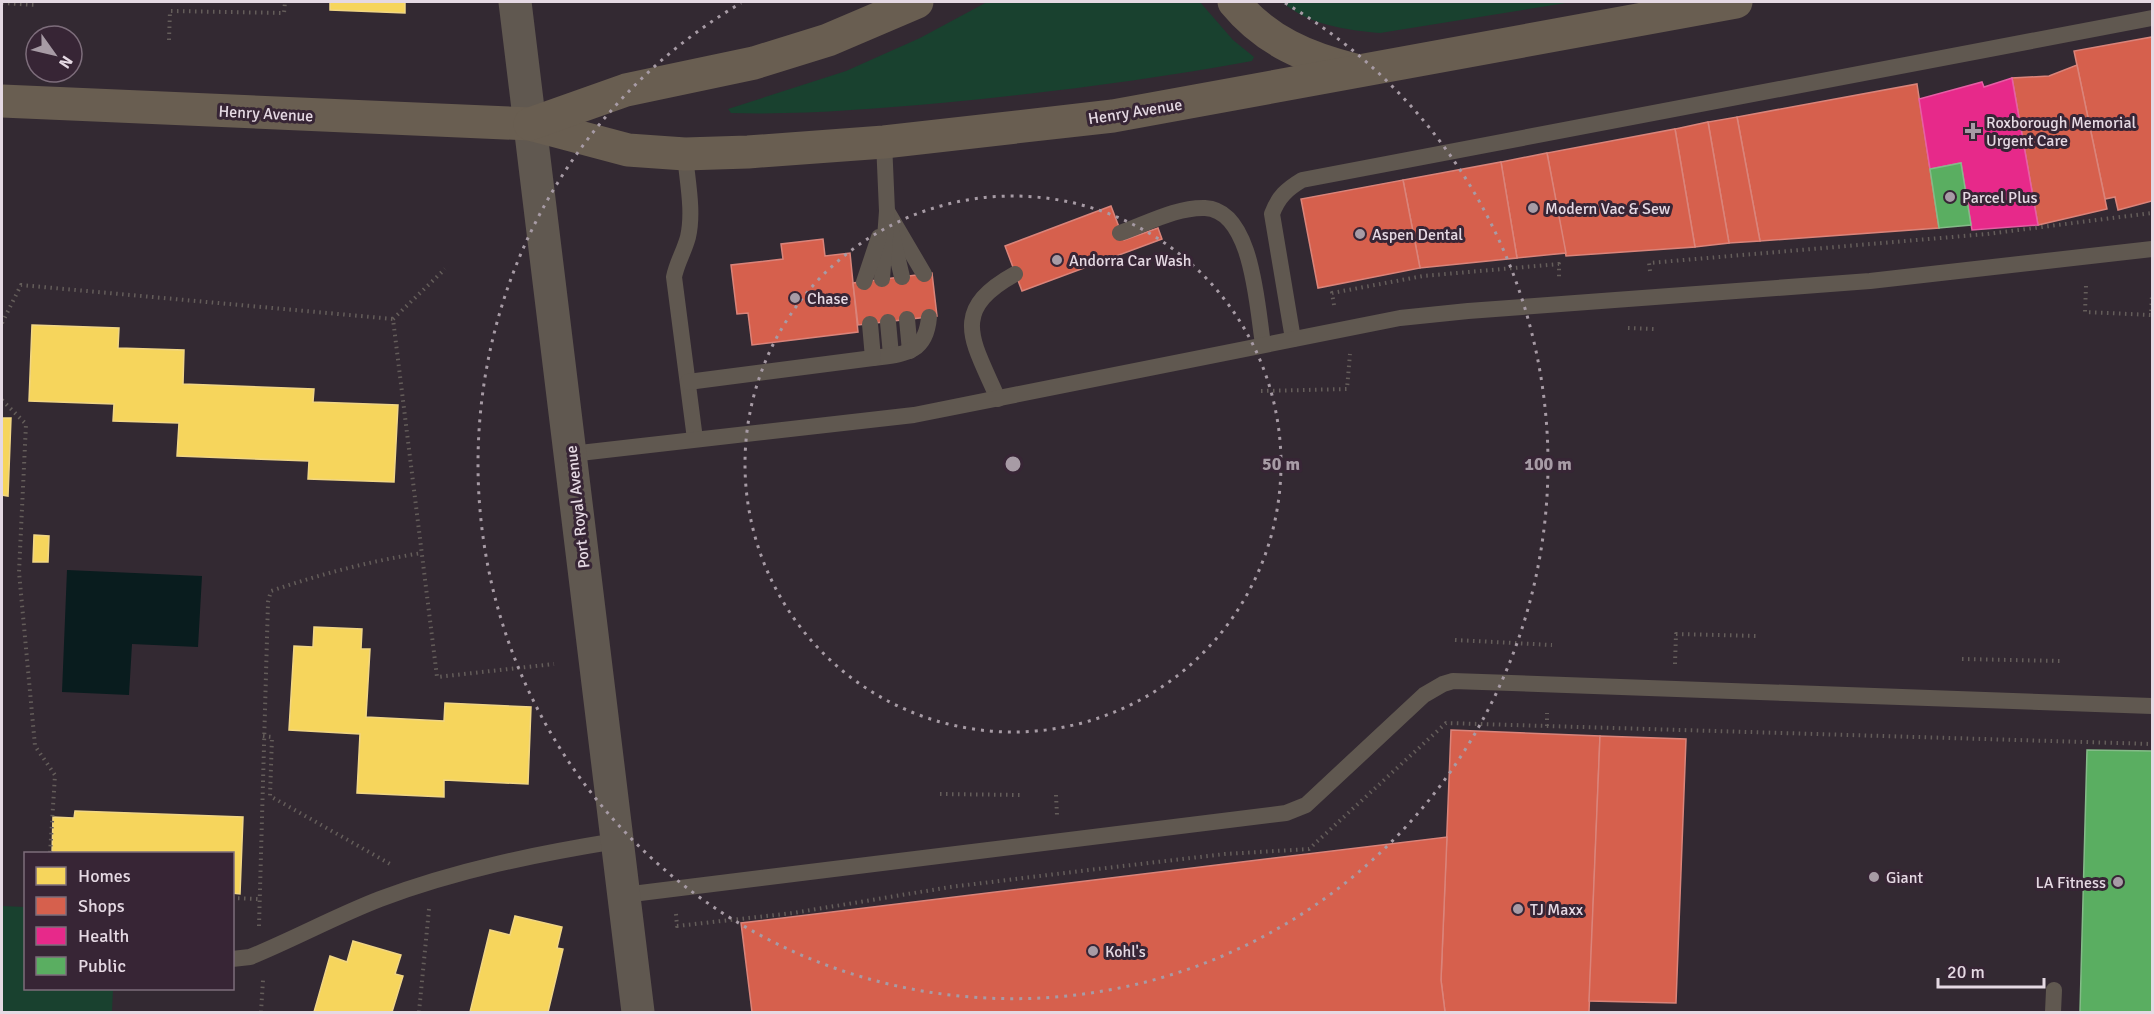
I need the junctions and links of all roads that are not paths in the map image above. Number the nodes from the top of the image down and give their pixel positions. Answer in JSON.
{"nodes":[{"id":1,"x":515,"y":2,"type":"edge"},
{"id":2,"x":917,"y":2,"type":"edge"},
{"id":3,"x":1234,"y":2,"type":"edge"},
{"id":4,"x":1736,"y":2,"type":"edge"},
{"id":5,"x":2152,"y":18,"type":"edge"},
{"id":6,"x":1361,"y":72,"type":"junction"},
{"id":7,"x":2,"y":101,"type":"edge"},
{"id":8,"x":530,"y":124,"type":"junction"},
{"id":9,"x":884,"y":142,"type":"junction"},
{"id":10,"x":685,"y":154,"type":"junction"},
{"id":11,"x":887,"y":211,"type":"junction"},
{"id":12,"x":1120,"y":233,"type":"dead end"},
{"id":13,"x":2152,"y":249,"type":"edge"},
{"id":14,"x":924,"y":274,"type":"dead end"},
{"id":15,"x":1015,"y":274,"type":"dead end"},
{"id":16,"x":902,"y":277,"type":"dead end"},
{"id":17,"x":882,"y":279,"type":"dead end"},
{"id":18,"x":864,"y":282,"type":"dead end"},
{"id":19,"x":929,"y":317,"type":"dead end"},
{"id":20,"x":907,"y":319,"type":"dead end"},
{"id":21,"x":888,"y":321,"type":"dead end"},
{"id":22,"x":870,"y":324,"type":"dead end"},
{"id":23,"x":1293,"y":339,"type":"junction"},
{"id":24,"x":1263,"y":344,"type":"junction"},
{"id":25,"x":910,"y":351,"type":"junction"},
{"id":26,"x":891,"y":355,"type":"junction"},
{"id":27,"x":873,"y":358,"type":"junction"},
{"id":28,"x":688,"y":382,"type":"junction"},
{"id":29,"x":998,"y":399,"type":"junction"},
{"id":30,"x":695,"y":439,"type":"junction"},
{"id":31,"x":571,"y":454,"type":"junction"},
{"id":32,"x":2152,"y":706,"type":"edge"},
{"id":33,"x":616,"y":841,"type":"junction"},
{"id":34,"x":624,"y":895,"type":"junction"},
{"id":35,"x":234,"y":959,"type":"edge"},
{"id":36,"x":2054,"y":990,"type":"dead end"},
{"id":37,"x":638,"y":1012,"type":"edge"},
{"id":38,"x":2053,"y":1012,"type":"edge"}],
"edges":[{"from":1,"to":8,"type":"street","name":"Port Royal Avenue"},
{"from":2,"to":8,"type":"main road","name":"Henry Avenue"},
{"from":3,"to":6,"type":"main road"},
{"from":4,"to":6,"type":"main road","name":"Henry Avenue"},
{"from":5,"to":23,"type":"lane"},
{"from":6,"to":9,"type":"main road","name":"Henry Avenue"},
{"from":7,"to":8,"type":"main road","name":"Henry Avenue"},
{"from":8,"to":10,"type":"main road","name":"Henry Avenue"},
{"from":8,"to":31,"type":"street","name":"Port Royal Avenue"},
{"from":9,"to":10,"type":"main road","name":"Henry Avenue"},
{"from":9,"to":11,"type":"lane"},
{"from":10,"to":28,"type":"lane"},
{"from":11,"to":14,"type":"lane"},
{"from":11,"to":16,"type":"lane"},
{"from":11,"to":17,"type":"lane"},
{"from":11,"to":18,"type":"lane"},
{"from":12,"to":24,"type":"lane"},
{"from":13,"to":23,"type":"lane"},
{"from":15,"to":29,"type":"lane"},
{"from":19,"to":25,"type":"lane"},
{"from":20,"to":25,"type":"lane"},
{"from":21,"to":26,"type":"lane"},
{"from":22,"to":27,"type":"lane"},
{"from":23,"to":24,"type":"lane"},
{"from":24,"to":29,"type":"lane"},
{"from":25,"to":26,"type":"lane"},
{"from":26,"to":27,"type":"lane"},
{"from":27,"to":28,"type":"lane"},
{"from":28,"to":30,"type":"lane"},
{"from":29,"to":30,"type":"lane"},
{"from":30,"to":31,"type":"lane"},
{"from":31,"to":33,"type":"street","name":"Port Royal Avenue"},
{"from":32,"to":34,"type":"lane"},
{"from":33,"to":34,"type":"street","name":"Port Royal Avenue"},
{"from":33,"to":35,"type":"lane"},
{"from":34,"to":37,"type":"street","name":"Port Royal Avenue"},
{"from":36,"to":38,"type":"lane"}]}
